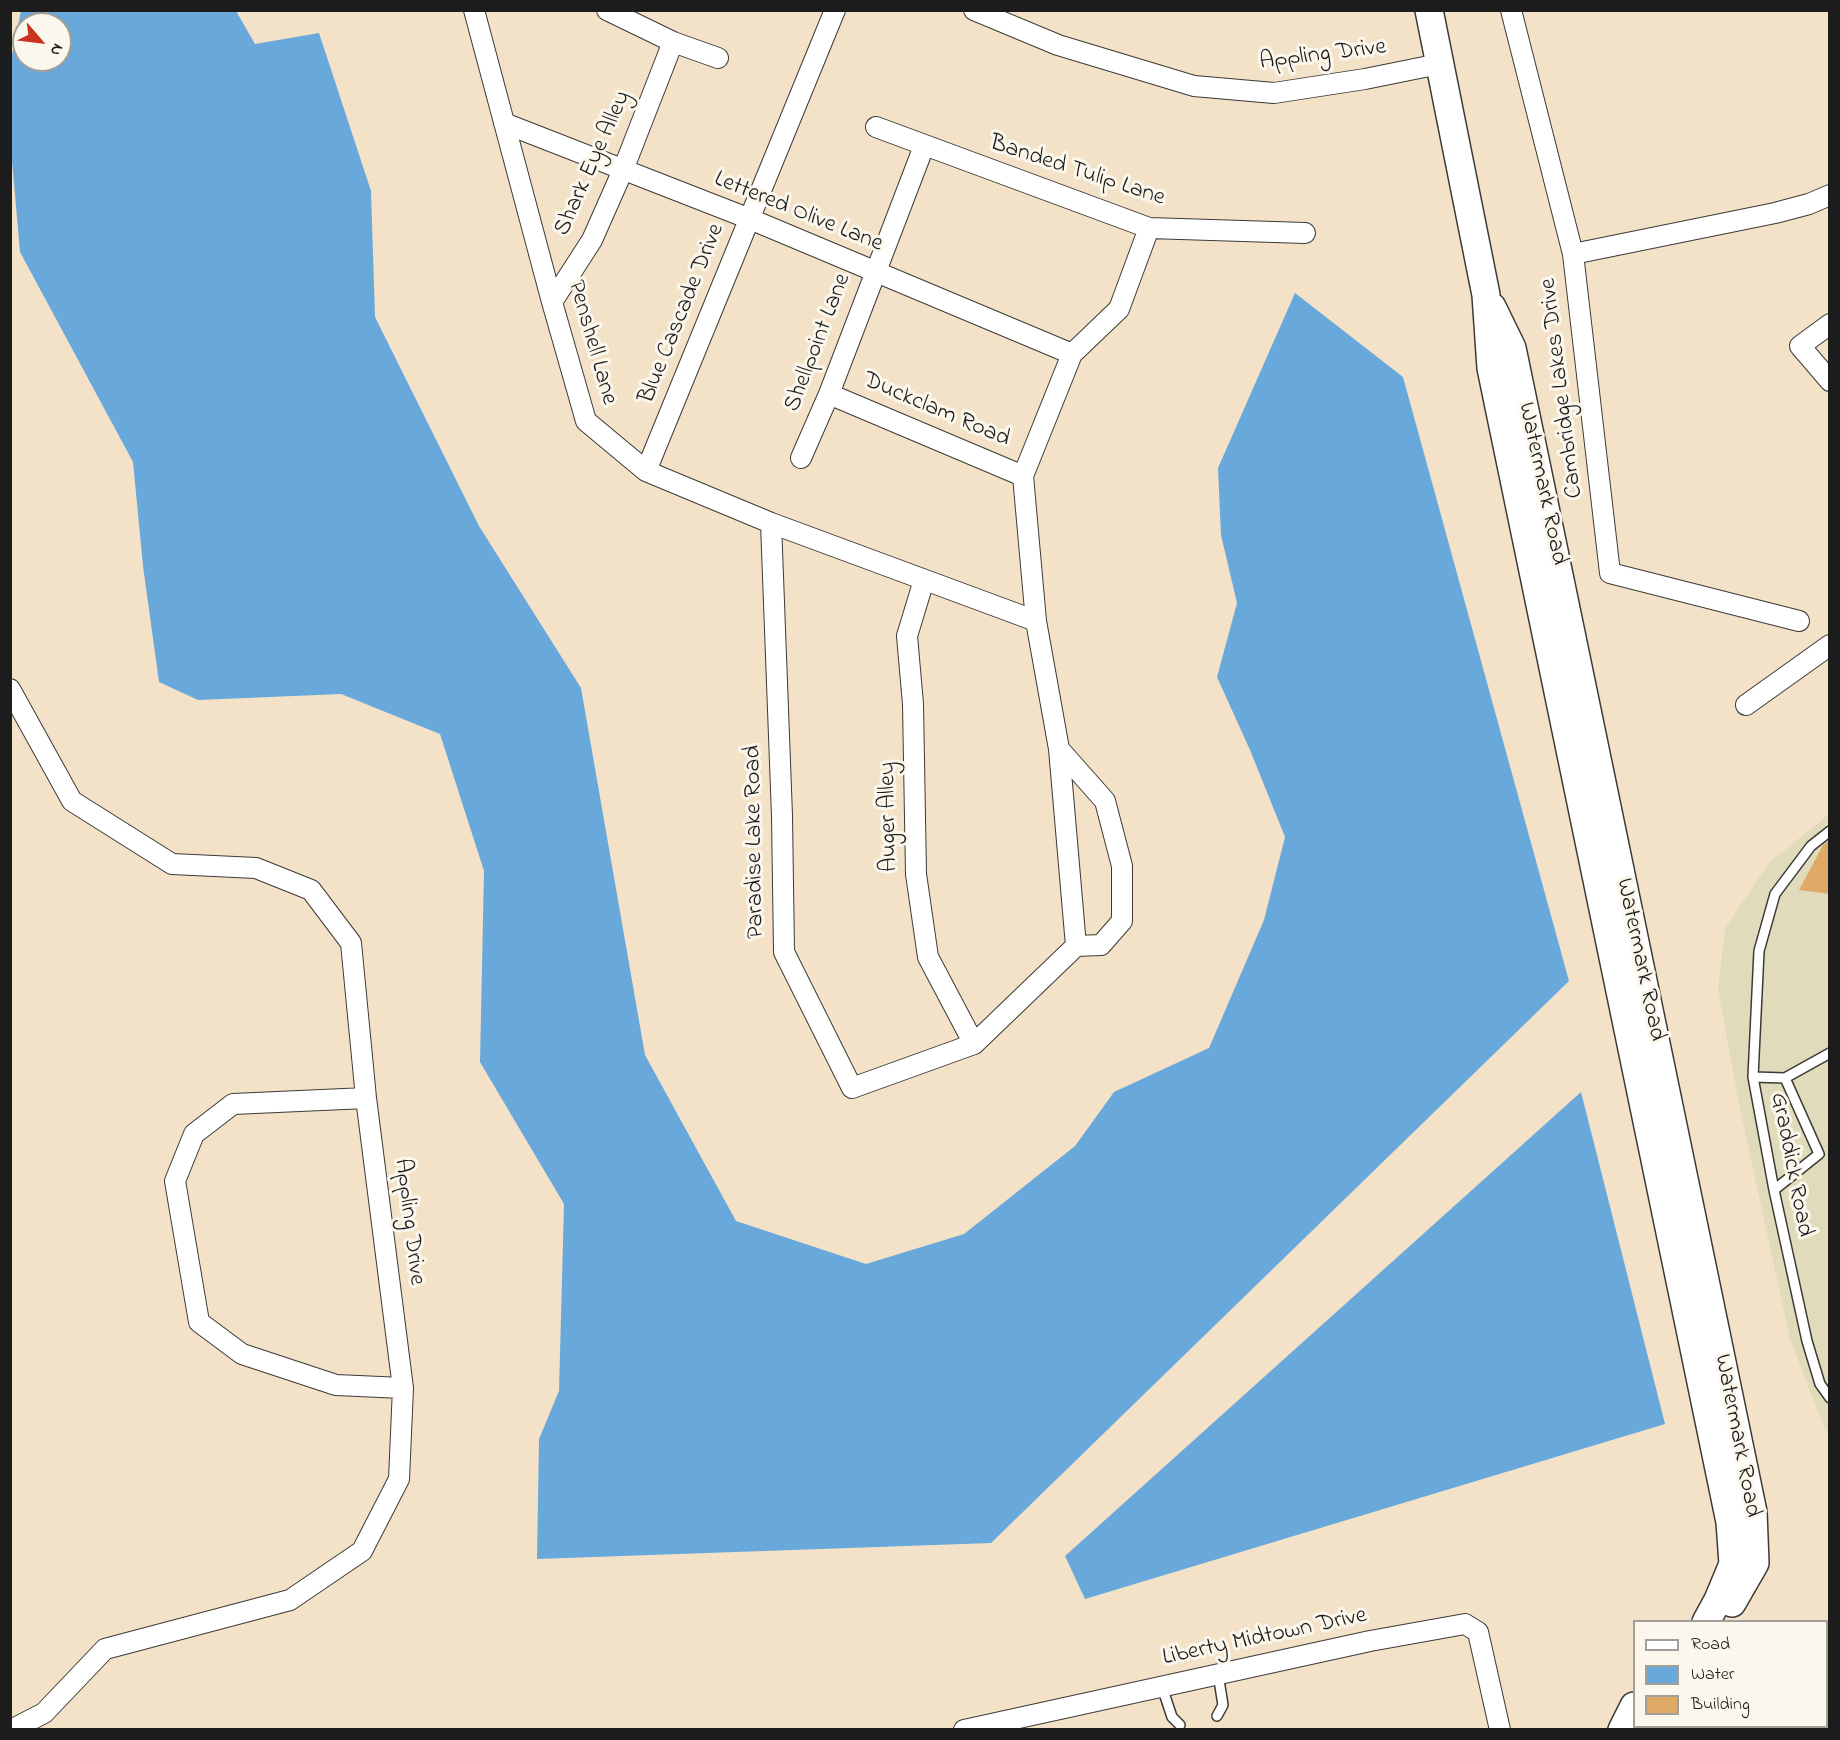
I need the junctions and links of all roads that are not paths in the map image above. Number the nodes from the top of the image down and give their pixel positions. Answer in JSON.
{"nodes":[{"id":1,"x":474,"y":10,"type":"edge"},
{"id":2,"x":608,"y":10,"type":"edge"},
{"id":3,"x":835,"y":10,"type":"edge"},
{"id":4,"x":974,"y":10,"type":"edge"},
{"id":5,"x":1429,"y":10,"type":"edge"},
{"id":6,"x":1512,"y":10,"type":"edge"},
{"id":7,"x":673,"y":42,"type":"junction"},
{"id":8,"x":718,"y":58,"type":"dead end"},
{"id":9,"x":1439,"y":64,"type":"junction"},
{"id":10,"x":504,"y":123,"type":"junction"},
{"id":11,"x":876,"y":127,"type":"dead end"},
{"id":12,"x":924,"y":146,"type":"junction"},
{"id":13,"x":623,"y":170,"type":"junction"},
{"id":14,"x":1830,"y":195,"type":"edge"},
{"id":15,"x":750,"y":219,"type":"junction"},
{"id":16,"x":1149,"y":228,"type":"junction"},
{"id":17,"x":1305,"y":232,"type":"dead end"},
{"id":18,"x":1573,"y":254,"type":"junction"},
{"id":19,"x":874,"y":271,"type":"junction"},
{"id":20,"x":1486,"y":295,"type":"junction"},
{"id":21,"x":552,"y":302,"type":"junction"},
{"id":22,"x":1830,"y":324,"type":"edge"},
{"id":23,"x":1072,"y":354,"type":"junction"},
{"id":24,"x":1830,"y":381,"type":"edge"},
{"id":25,"x":829,"y":394,"type":"junction"},
{"id":26,"x":801,"y":458,"type":"dead end"},
{"id":27,"x":646,"y":471,"type":"junction"},
{"id":28,"x":1023,"y":476,"type":"junction"},
{"id":29,"x":771,"y":523,"type":"junction"},
{"id":30,"x":924,"y":580,"type":"junction"},
{"id":31,"x":1036,"y":621,"type":"junction"},
{"id":32,"x":1798,"y":621,"type":"dead end"},
{"id":33,"x":1830,"y":645,"type":"edge"},
{"id":34,"x":10,"y":689,"type":"edge"},
{"id":35,"x":1746,"y":705,"type":"dead end"},
{"id":36,"x":1059,"y":749,"type":"junction"},
{"id":37,"x":1830,"y":831,"type":"edge"},
{"id":38,"x":1076,"y":946,"type":"junction"},
{"id":39,"x":974,"y":1044,"type":"junction"},
{"id":40,"x":1830,"y":1053,"type":"edge"},
{"id":41,"x":1753,"y":1077,"type":"junction"},
{"id":42,"x":1785,"y":1078,"type":"junction"},
{"id":43,"x":366,"y":1098,"type":"junction"},
{"id":44,"x":1774,"y":1190,"type":"junction"},
{"id":45,"x":403,"y":1388,"type":"junction"},
{"id":46,"x":1830,"y":1398,"type":"edge"},
{"id":47,"x":1707,"y":1620,"type":"edge"},
{"id":48,"x":1721,"y":1620,"type":"edge"},
{"id":49,"x":1218,"y":1674,"type":"junction"},
{"id":50,"x":1162,"y":1687,"type":"junction"},
{"id":51,"x":1633,"y":1710,"type":"edge"},
{"id":52,"x":1217,"y":1716,"type":"dead end"},
{"id":53,"x":1180,"y":1725,"type":"dead end"},
{"id":54,"x":12,"y":1730,"type":"edge"},
{"id":55,"x":964,"y":1730,"type":"edge"},
{"id":56,"x":1500,"y":1730,"type":"edge"},
{"id":57,"x":1622,"y":1730,"type":"edge"}],
"edges":[{"from":1,"to":10,"type":"street","name":"Penshell Lane"},
{"from":2,"to":7,"type":"street"},
{"from":3,"to":15,"type":"street","name":"Blue Cascade Drive"},
{"from":4,"to":9,"type":"street","name":"Appling Drive"},
{"from":5,"to":9,"type":"street","name":"Watermark Road"},
{"from":6,"to":18,"type":"street","name":"Cambridge Lakes Drive"},
{"from":7,"to":8,"type":"street"},
{"from":7,"to":13,"type":"street","name":"Shark Eye Alley"},
{"from":9,"to":20,"type":"street","name":"Watermark Road"},
{"from":10,"to":13,"type":"street","name":"Lettered Olive Lane"},
{"from":10,"to":21,"type":"street","name":"Penshell Lane"},
{"from":11,"to":12,"type":"street","name":"Banded Tulip Lane"},
{"from":12,"to":16,"type":"street","name":"Banded Tulip Lane"},
{"from":12,"to":19,"type":"street","name":"Shellpoint Lane"},
{"from":13,"to":15,"type":"street","name":"Lettered Olive Lane"},
{"from":13,"to":21,"type":"street","name":"Shark Eye Alley"},
{"from":14,"to":18,"type":"street"},
{"from":15,"to":19,"type":"street","name":"Lettered Olive Lane"},
{"from":15,"to":27,"type":"street","name":"Blue Cascade Drive"},
{"from":16,"to":17,"type":"street","name":"Banded Tulip Lane"},
{"from":16,"to":23,"type":"street"},
{"from":18,"to":32,"type":"street","name":"Cambridge Lakes Drive"},
{"from":19,"to":23,"type":"street","name":"Lettered Olive Lane"},
{"from":19,"to":25,"type":"street","name":"Shellpoint Lane"},
{"from":20,"to":47,"type":"street","name":"Watermark Road"},
{"from":20,"to":48,"type":"street","name":"Watermark Road"},
{"from":21,"to":27,"type":"street","name":"Penshell Lane"},
{"from":22,"to":24,"type":"street"},
{"from":23,"to":28,"type":"street"},
{"from":25,"to":26,"type":"street","name":"Shellpoint Lane"},
{"from":25,"to":28,"type":"street","name":"Duckclam Road"},
{"from":27,"to":29,"type":"street","name":"Penshell Lane"},
{"from":28,"to":31,"type":"street"},
{"from":29,"to":30,"type":"street","name":"Penshell Lane"},
{"from":29,"to":39,"type":"street","name":"Paradise Lake Road"},
{"from":30,"to":31,"type":"street","name":"Penshell Lane"},
{"from":30,"to":39,"type":"street","name":"Auger Alley"},
{"from":31,"to":36,"type":"street"},
{"from":33,"to":35,"type":"street"},
{"from":34,"to":43,"type":"street","name":"Appling Drive"},
{"from":36,"to":38,"type":"street"},
{"from":36,"to":38,"type":"street"},
{"from":37,"to":41,"type":"lane","name":"Graddick Road"},
{"from":38,"to":39,"type":"street","name":"Paradise Lake Road"},
{"from":40,"to":42,"type":"lane"},
{"from":41,"to":42,"type":"lane"},
{"from":41,"to":44,"type":"lane","name":"Graddick Road"},
{"from":42,"to":44,"type":"lane"},
{"from":43,"to":45,"type":"street","name":"Appling Drive"},
{"from":43,"to":45,"type":"street"},
{"from":44,"to":46,"type":"lane","name":"Graddick Road"},
{"from":45,"to":54,"type":"street","name":"Appling Drive"},
{"from":49,"to":50,"type":"street","name":"Liberty Midtown Drive"},
{"from":49,"to":52,"type":"lane"},
{"from":49,"to":56,"type":"street","name":"Liberty Midtown Drive"},
{"from":50,"to":53,"type":"lane"},
{"from":50,"to":55,"type":"street","name":"Liberty Midtown Drive"},
{"from":51,"to":57,"type":"street"}]}
